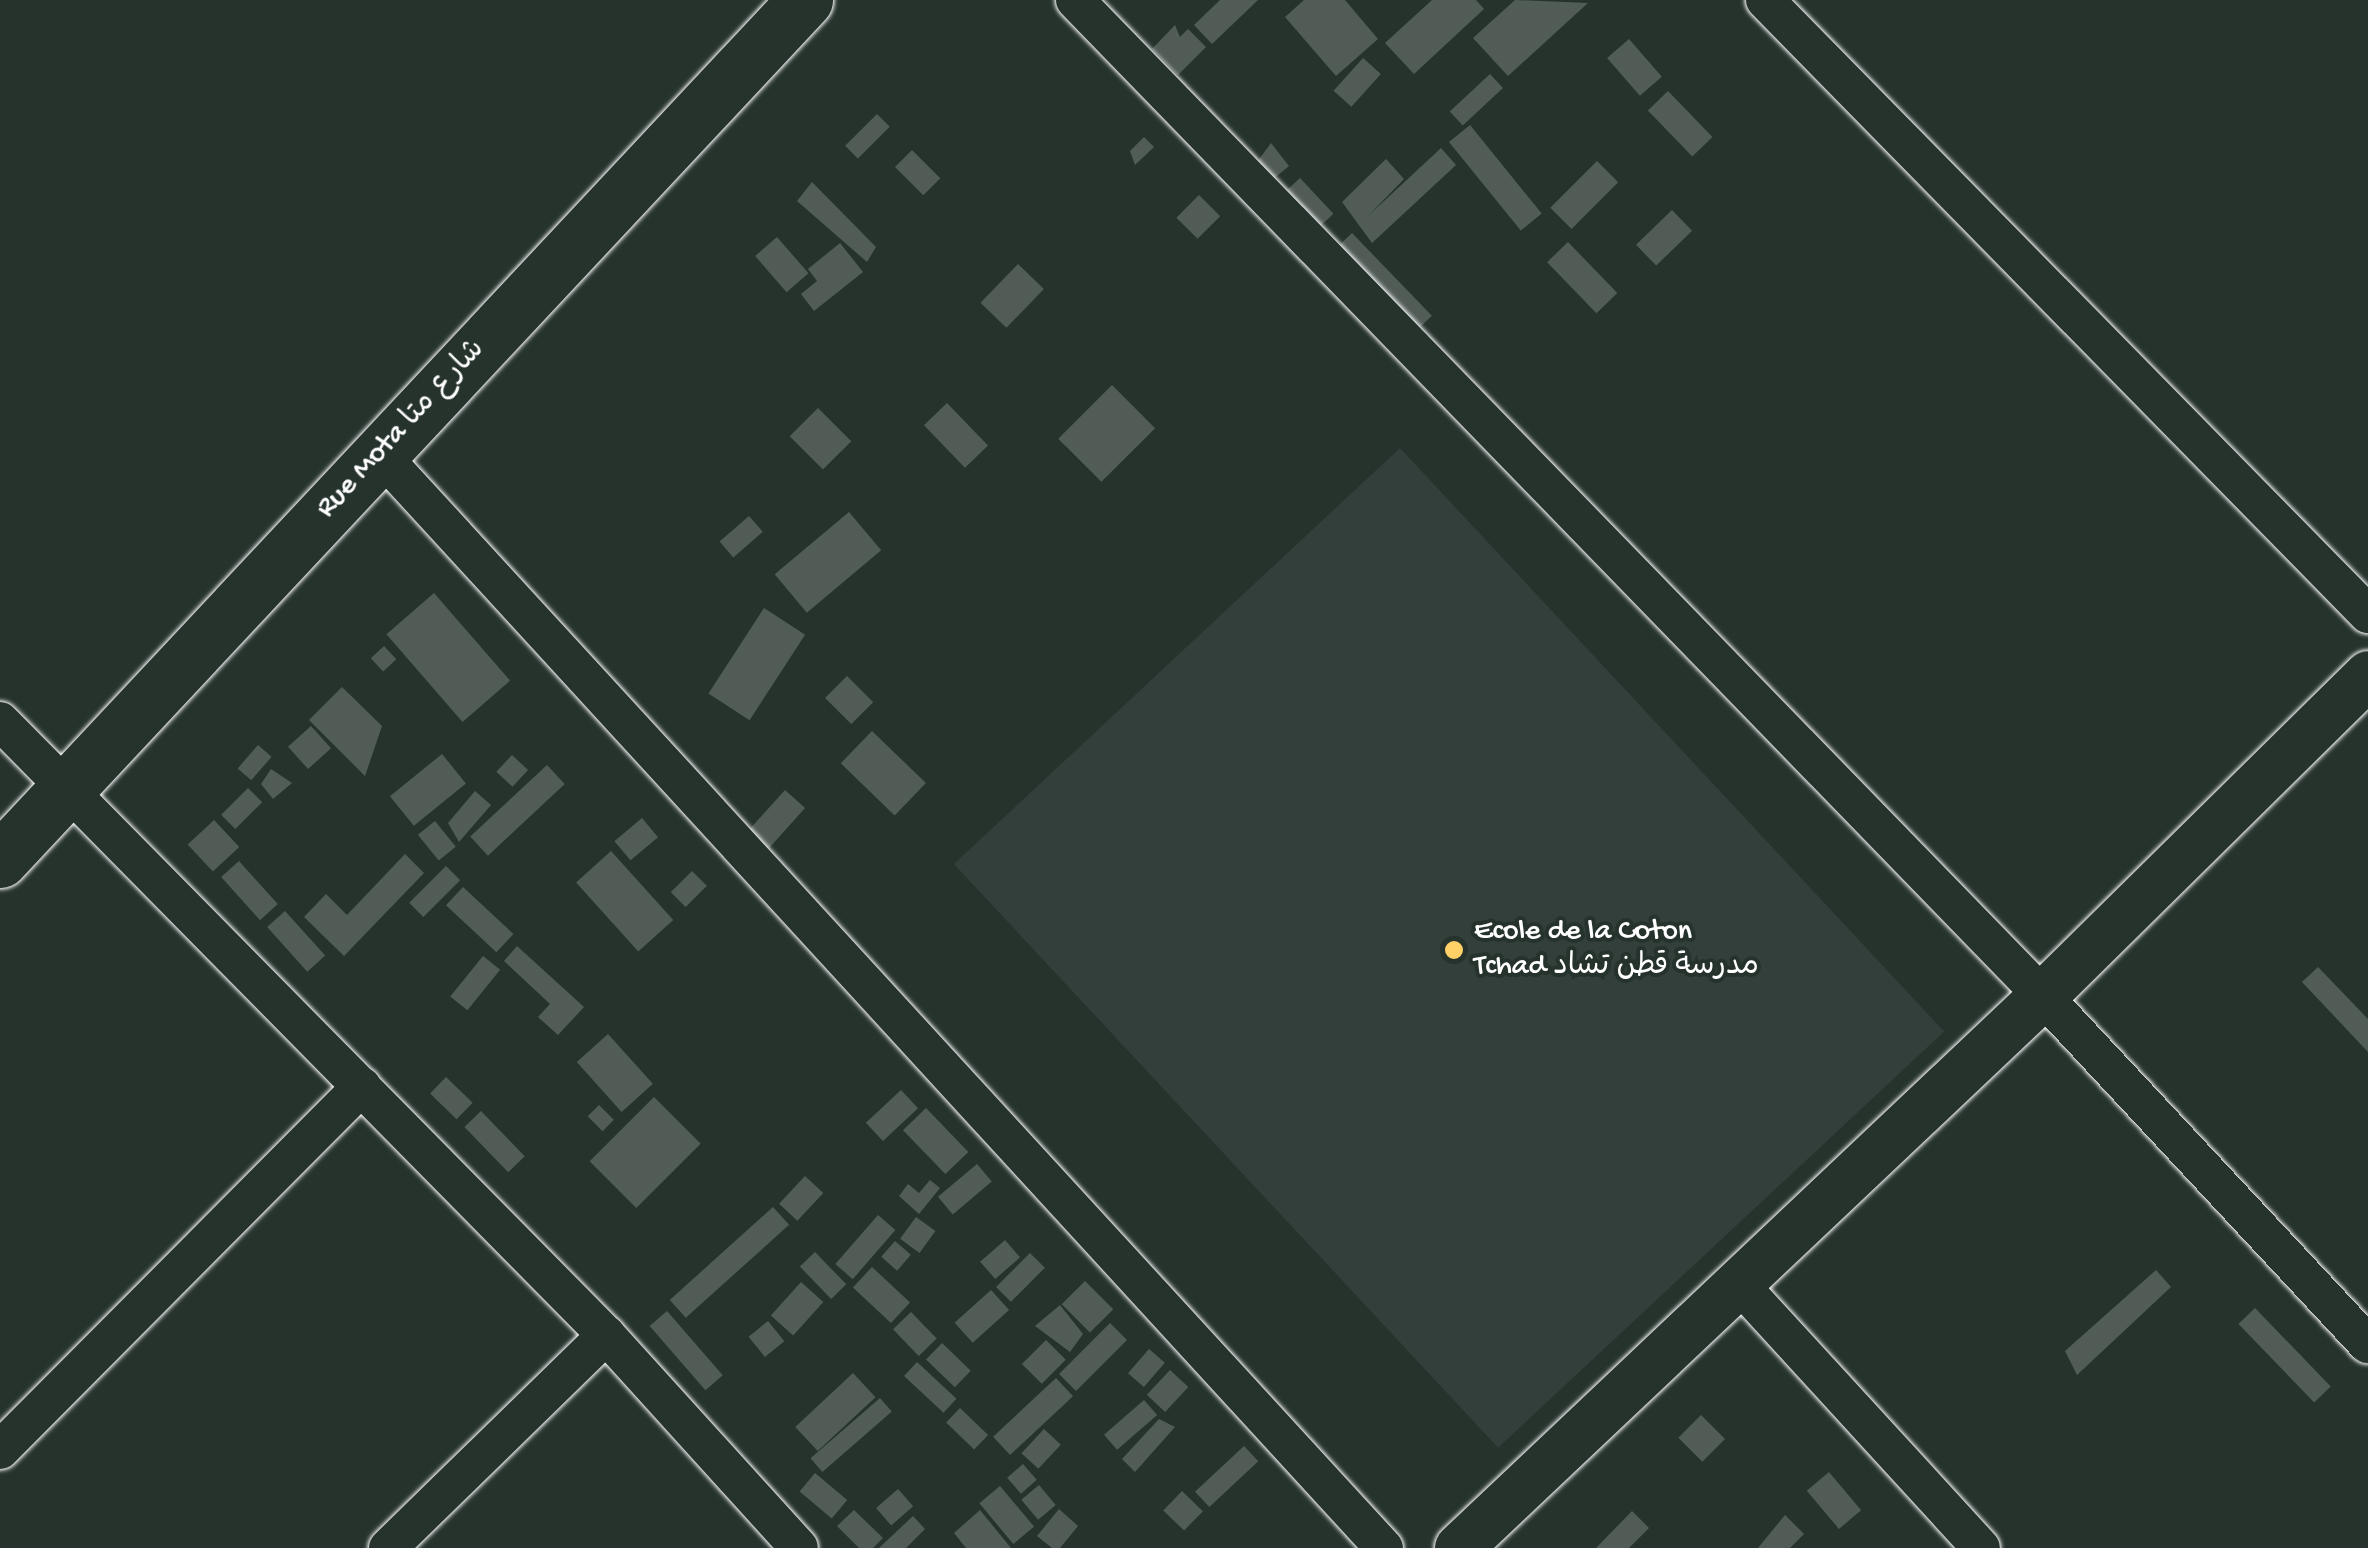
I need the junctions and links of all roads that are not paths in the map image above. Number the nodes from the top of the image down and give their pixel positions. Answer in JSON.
{"nodes":[{"id":1,"x":805,"y":0,"type":"edge"},
{"id":2,"x":1075,"y":0,"type":"edge"},
{"id":3,"x":1765,"y":0,"type":"edge"},
{"id":4,"x":380,"y":454,"type":"junction"},
{"id":5,"x":2368,"y":614,"type":"edge"},
{"id":6,"x":2368,"y":674,"type":"edge"},
{"id":7,"x":0,"y":721,"type":"edge"},
{"id":8,"x":71,"y":789,"type":"junction"},
{"id":9,"x":0,"y":860,"type":"edge"},
{"id":10,"x":2043,"y":996,"type":"junction"},
{"id":11,"x":362,"y":1086,"type":"junction"},
{"id":12,"x":1740,"y":1286,"type":"junction"},
{"id":13,"x":606,"y":1335,"type":"junction"},
{"id":14,"x":2368,"y":1344,"type":"edge"},
{"id":15,"x":0,"y":1450,"type":"edge"},
{"id":16,"x":388,"y":1548,"type":"edge"},
{"id":17,"x":799,"y":1548,"type":"edge"},
{"id":18,"x":1384,"y":1548,"type":"edge"},
{"id":19,"x":1459,"y":1548,"type":"edge"},
{"id":20,"x":1981,"y":1548,"type":"edge"}],
"edges":[{"from":1,"to":4,"type":"highway","name":"Rue Mota شارع متا"},
{"from":2,"to":10,"type":"street"},
{"from":3,"to":5,"type":"street"},
{"from":4,"to":8,"type":"highway","name":"Rue Mota شارع متا"},
{"from":4,"to":18,"type":"street"},
{"from":6,"to":10,"type":"street"},
{"from":7,"to":8,"type":"street"},
{"from":8,"to":9,"type":"highway","name":"Rue Mota شارع متا"},
{"from":8,"to":11,"type":"street"},
{"from":10,"to":12,"type":"street"},
{"from":10,"to":14,"type":"street"},
{"from":11,"to":13,"type":"street"},
{"from":11,"to":15,"type":"street"},
{"from":12,"to":19,"type":"street"},
{"from":12,"to":20,"type":"street"},
{"from":13,"to":16,"type":"street"},
{"from":13,"to":17,"type":"street"}]}
